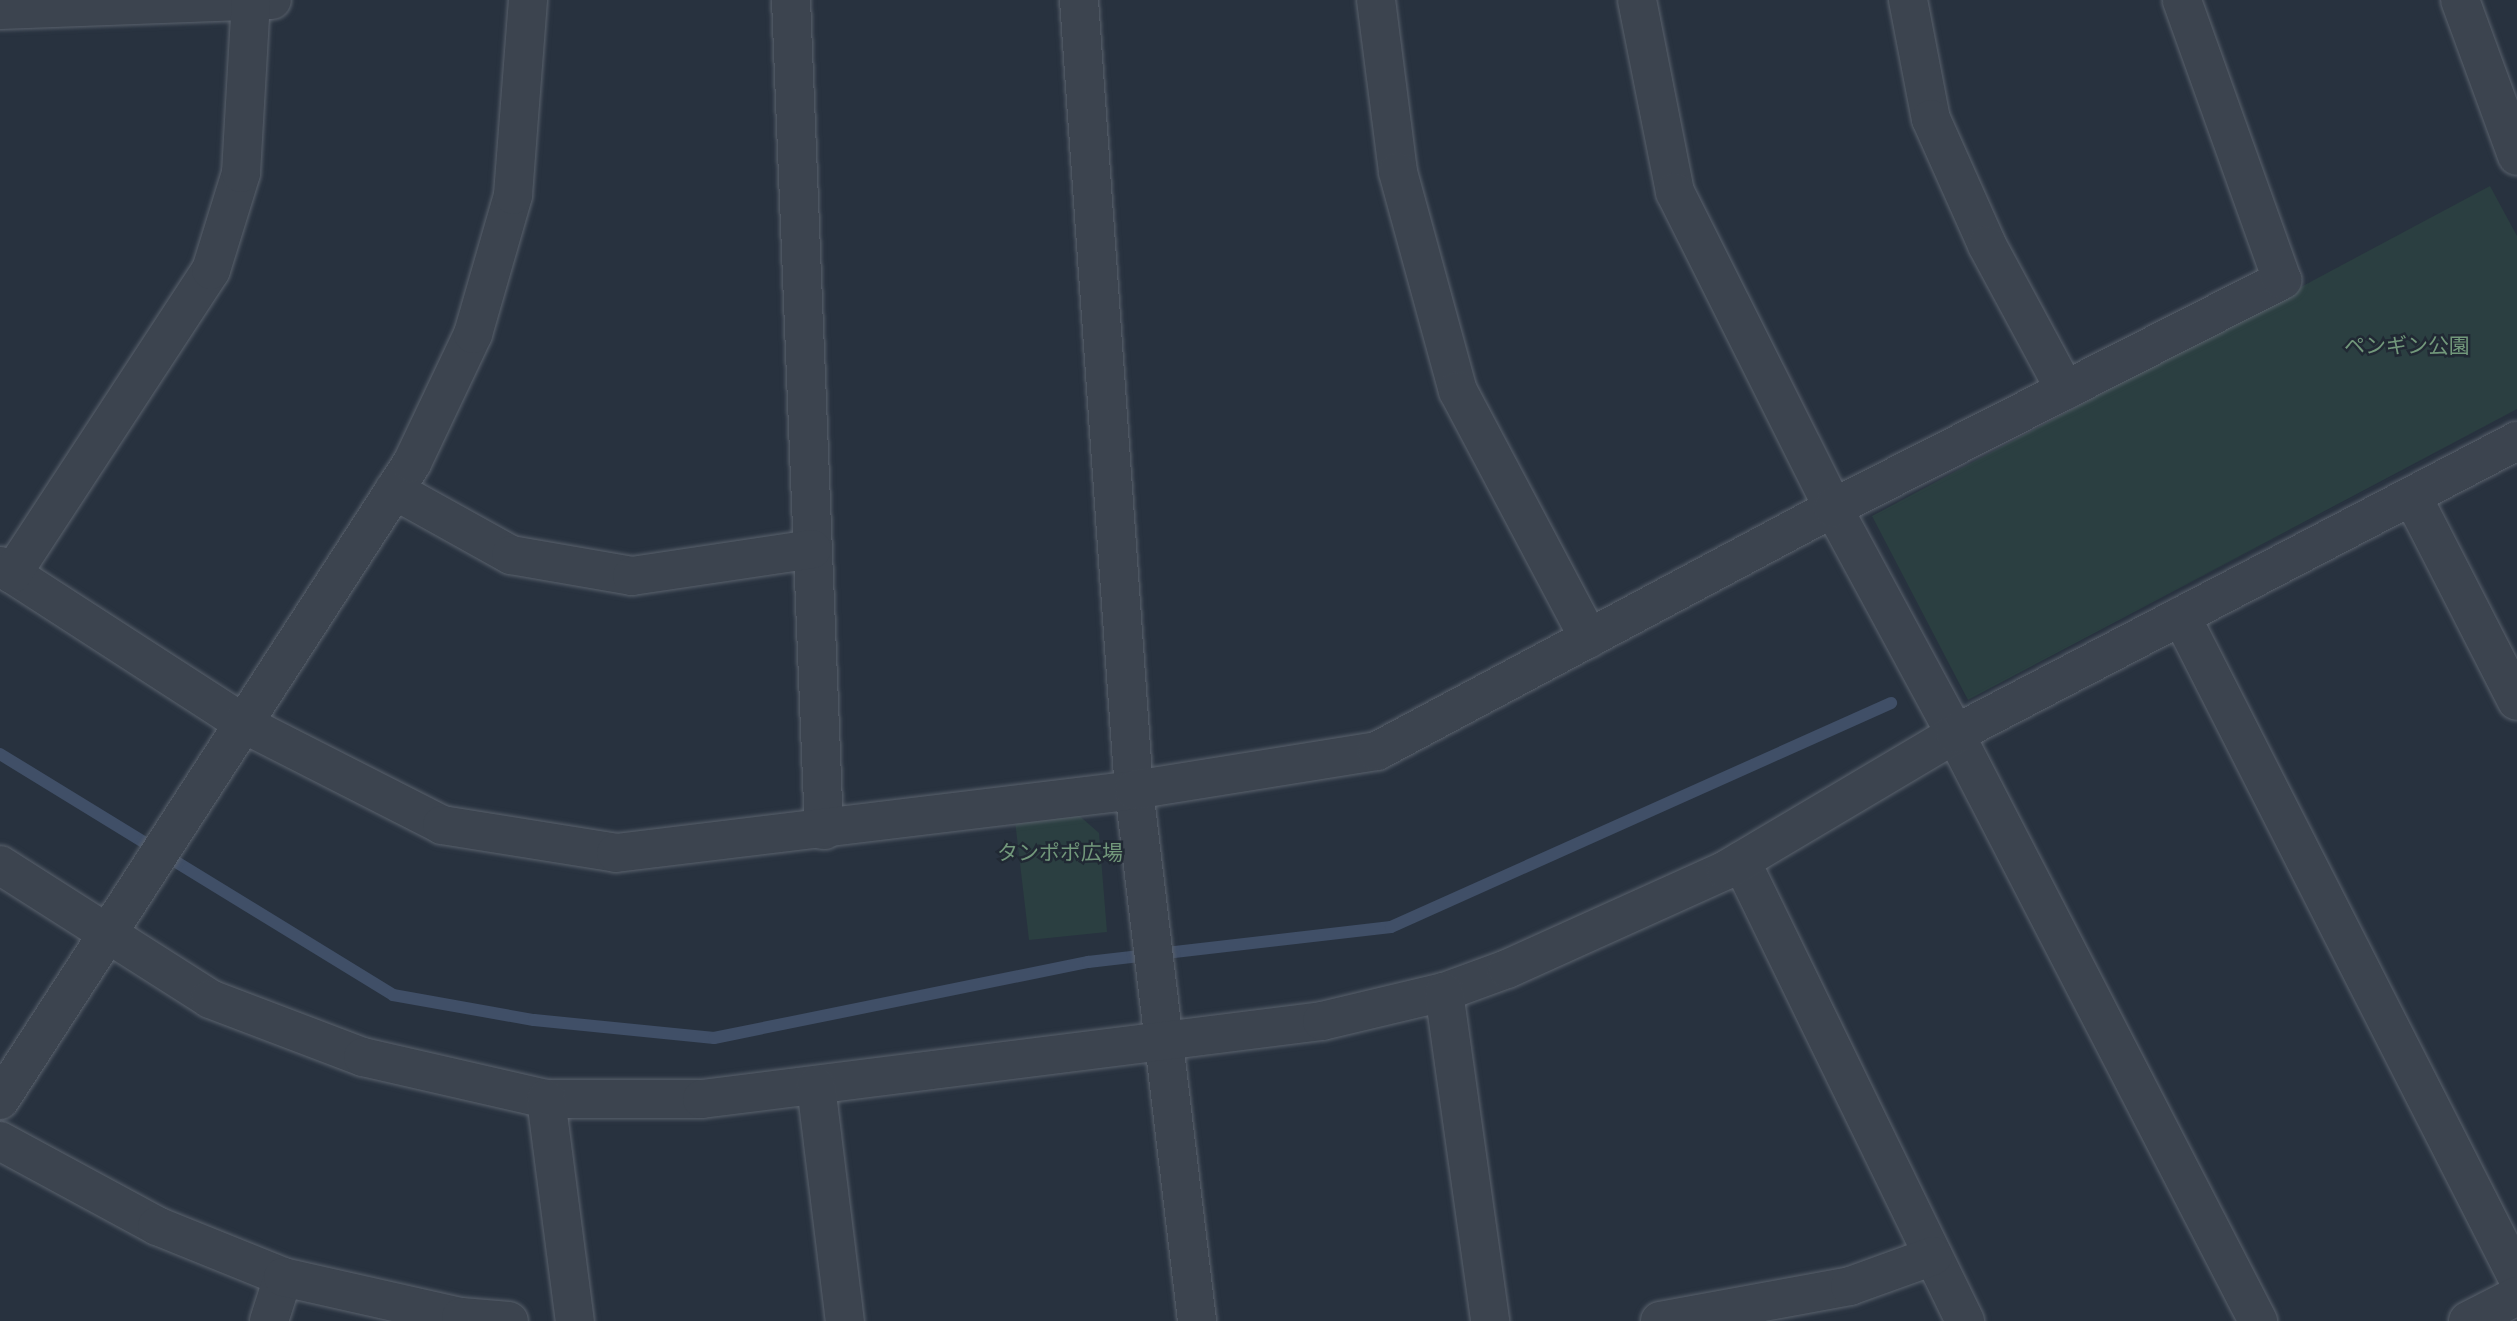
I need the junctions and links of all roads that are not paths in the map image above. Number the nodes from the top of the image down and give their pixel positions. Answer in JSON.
{"nodes":[{"id":1,"x":251,"y":0,"type":"edge"},
{"id":2,"x":272,"y":0,"type":"edge"},
{"id":3,"x":528,"y":0,"type":"edge"},
{"id":4,"x":791,"y":0,"type":"edge"},
{"id":5,"x":1079,"y":0,"type":"edge"},
{"id":6,"x":1376,"y":0,"type":"edge"},
{"id":7,"x":1637,"y":0,"type":"edge"},
{"id":8,"x":1908,"y":0,"type":"edge"},
{"id":9,"x":2182,"y":0,"type":"edge"},
{"id":10,"x":2460,"y":0,"type":"edge"},
{"id":11,"x":0,"y":10,"type":"edge"},
{"id":12,"x":2516,"y":152,"type":"edge"},
{"id":13,"x":2065,"y":390,"type":"junction"},
{"id":14,"x":2517,"y":440,"type":"edge"},
{"id":15,"x":394,"y":490,"type":"junction"},
{"id":16,"x":2412,"y":496,"type":"junction"},
{"id":17,"x":1833,"y":508,"type":"junction"},
{"id":18,"x":812,"y":549,"type":"junction"},
{"id":19,"x":6,"y":570,"type":"edge"},
{"id":20,"x":2181,"y":616,"type":"junction"},
{"id":21,"x":1589,"y":638,"type":"junction"},
{"id":22,"x":2517,"y":701,"type":"edge"},
{"id":23,"x":244,"y":724,"type":"junction"},
{"id":24,"x":1955,"y":734,"type":"junction"},
{"id":25,"x":1134,"y":790,"type":"junction"},
{"id":26,"x":824,"y":830,"type":"junction"},
{"id":27,"x":1741,"y":861,"type":"junction"},
{"id":28,"x":0,"y":865,"type":"edge"},
{"id":29,"x":108,"y":935,"type":"junction"},
{"id":30,"x":1444,"y":992,"type":"junction"},
{"id":31,"x":1164,"y":1041,"type":"junction"},
{"id":32,"x":816,"y":1086,"type":"junction"},
{"id":33,"x":547,"y":1099,"type":"junction"},
{"id":34,"x":0,"y":1100,"type":"edge"},
{"id":35,"x":0,"y":1141,"type":"edge"},
{"id":36,"x":1933,"y":1256,"type":"junction"},
{"id":37,"x":283,"y":1277,"type":"junction"},
{"id":38,"x":2517,"y":1277,"type":"edge"},
{"id":39,"x":2517,"y":1296,"type":"edge"},
{"id":40,"x":269,"y":1321,"type":"edge"},
{"id":41,"x":509,"y":1321,"type":"edge"},
{"id":42,"x":575,"y":1321,"type":"edge"},
{"id":43,"x":845,"y":1321,"type":"edge"},
{"id":44,"x":1197,"y":1321,"type":"edge"},
{"id":45,"x":1490,"y":1321,"type":"edge"},
{"id":46,"x":1660,"y":1321,"type":"edge"},
{"id":47,"x":1965,"y":1321,"type":"edge"},
{"id":48,"x":2258,"y":1321,"type":"edge"},
{"id":49,"x":2468,"y":1321,"type":"edge"}],
"edges":[{"from":1,"to":2,"type":"street"},
{"from":1,"to":11,"type":"street"},
{"from":1,"to":19,"type":"street"},
{"from":3,"to":15,"type":"street"},
{"from":4,"to":18,"type":"street"},
{"from":5,"to":25,"type":"street"},
{"from":6,"to":21,"type":"street"},
{"from":7,"to":17,"type":"street"},
{"from":8,"to":13,"type":"street"},
{"from":9,"to":13,"type":"street"},
{"from":10,"to":12,"type":"street"},
{"from":13,"to":17,"type":"street"},
{"from":14,"to":16,"type":"street"},
{"from":15,"to":18,"type":"street"},
{"from":15,"to":23,"type":"street"},
{"from":16,"to":20,"type":"street"},
{"from":16,"to":22,"type":"street"},
{"from":17,"to":21,"type":"street"},
{"from":17,"to":24,"type":"street"},
{"from":18,"to":26,"type":"street"},
{"from":19,"to":23,"type":"street"},
{"from":20,"to":24,"type":"street"},
{"from":20,"to":38,"type":"street"},
{"from":21,"to":25,"type":"street"},
{"from":23,"to":26,"type":"street"},
{"from":23,"to":29,"type":"street"},
{"from":24,"to":27,"type":"street"},
{"from":24,"to":48,"type":"street"},
{"from":25,"to":26,"type":"street"},
{"from":25,"to":31,"type":"street"},
{"from":27,"to":30,"type":"street"},
{"from":27,"to":36,"type":"street"},
{"from":28,"to":29,"type":"street"},
{"from":29,"to":33,"type":"street"},
{"from":29,"to":34,"type":"street"},
{"from":30,"to":31,"type":"street"},
{"from":30,"to":45,"type":"street"},
{"from":31,"to":32,"type":"street"},
{"from":31,"to":44,"type":"street"},
{"from":32,"to":33,"type":"street"},
{"from":32,"to":43,"type":"street"},
{"from":33,"to":42,"type":"street"},
{"from":35,"to":37,"type":"street"},
{"from":36,"to":46,"type":"street"},
{"from":36,"to":47,"type":"street"},
{"from":37,"to":40,"type":"street"},
{"from":37,"to":41,"type":"street"},
{"from":39,"to":49,"type":"street"}]}
